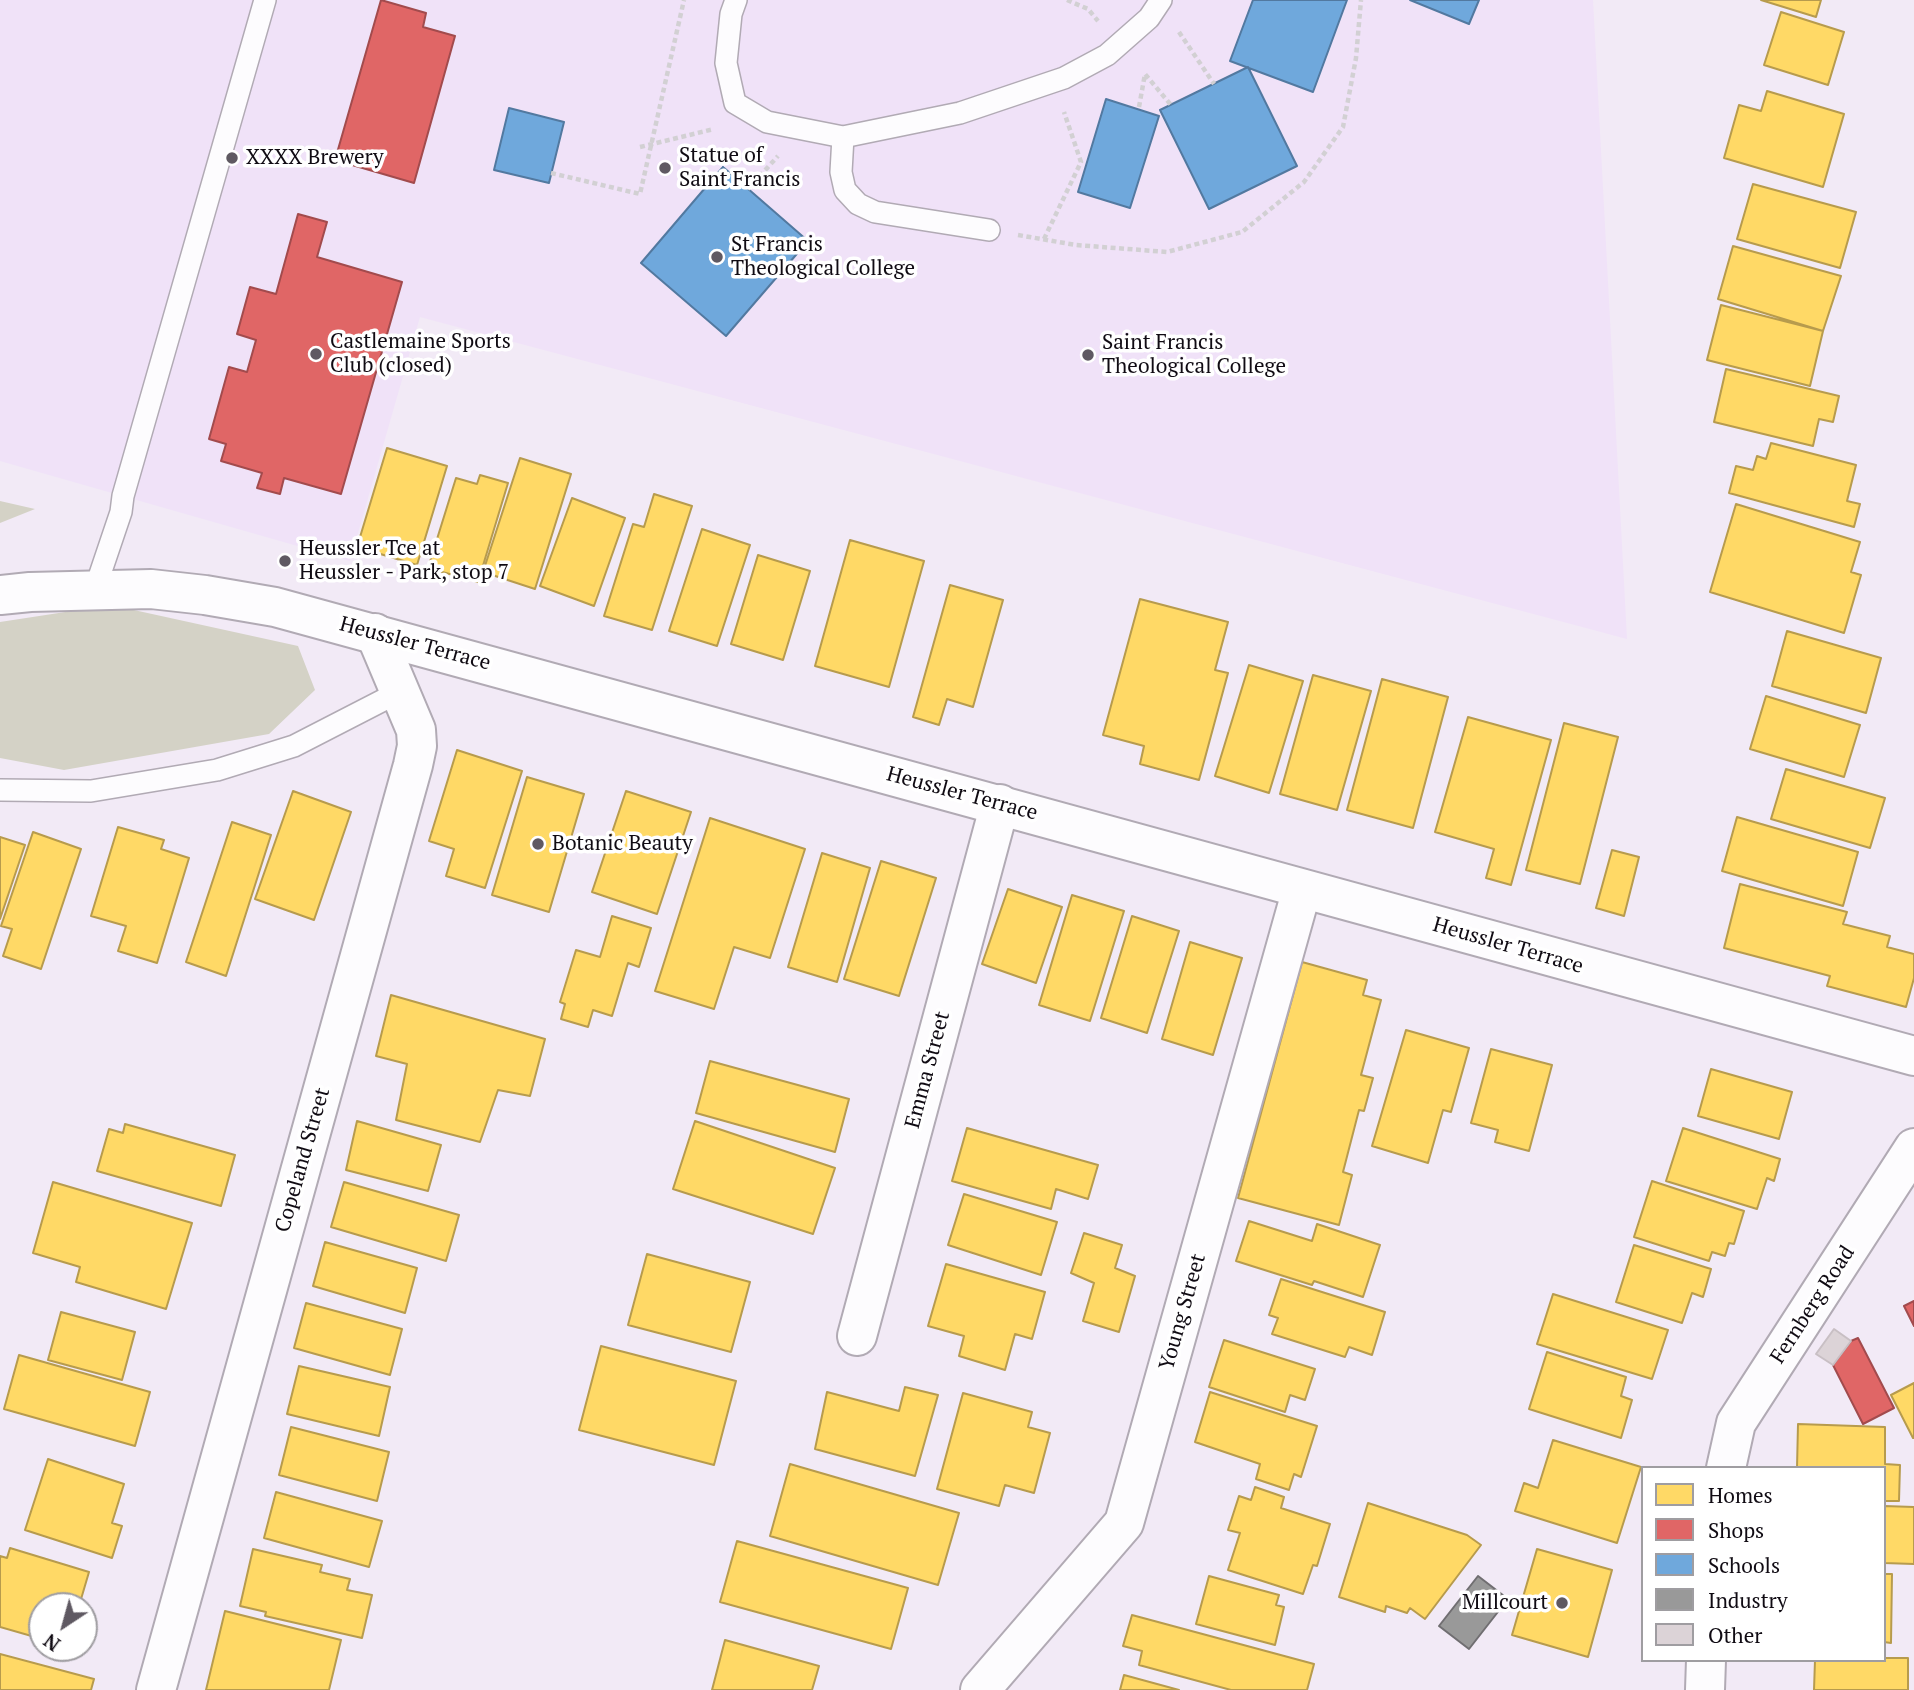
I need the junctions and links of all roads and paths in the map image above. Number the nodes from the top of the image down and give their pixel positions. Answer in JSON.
{"nodes":[{"id":1,"x":265,"y":0,"type":"edge"},
{"id":2,"x":684,"y":0,"type":"edge"},
{"id":3,"x":736,"y":0,"type":"edge"},
{"id":4,"x":1161,"y":0,"type":"edge"},
{"id":5,"x":1362,"y":0,"type":"edge"},
{"id":6,"x":1174,"y":24,"type":"dead end"},
{"id":7,"x":1214,"y":85,"type":"dead end"},
{"id":8,"x":734,"y":103,"type":"junction"},
{"id":9,"x":1171,"y":105,"type":"dead end"},
{"id":10,"x":1139,"y":107,"type":"dead end"},
{"id":11,"x":1066,"y":120,"type":"dead end"},
{"id":12,"x":788,"y":127,"type":"junction"},
{"id":13,"x":843,"y":137,"type":"junction"},
{"id":14,"x":652,"y":145,"type":"junction"},
{"id":15,"x":640,"y":147,"type":"dead end"},
{"id":16,"x":551,"y":173,"type":"dead end"},
{"id":17,"x":748,"y":189,"type":"dead end"},
{"id":18,"x":989,"y":230,"type":"joint"},
{"id":19,"x":1043,"y":239,"type":"junction"},
{"id":20,"x":95,"y":589,"type":"junction"},
{"id":21,"x":0,"y":595,"type":"edge"},
{"id":22,"x":375,"y":633,"type":"junction"},
{"id":23,"x":399,"y":692,"type":"junction"},
{"id":24,"x":0,"y":790,"type":"edge"},
{"id":25,"x":1000,"y":804,"type":"junction"},
{"id":26,"x":1302,"y":889,"type":"junction"},
{"id":27,"x":1914,"y":1056,"type":"edge"},
{"id":28,"x":1914,"y":1148,"type":"edge"},
{"id":29,"x":857,"y":1336,"type":"dead end"},
{"id":30,"x":1726,"y":1466,"type":"edge"},
{"id":31,"x":1706,"y":1662,"type":"edge"},
{"id":32,"x":156,"y":1690,"type":"edge"},
{"id":33,"x":980,"y":1690,"type":"edge"},
{"id":34,"x":1705,"y":1690,"type":"edge"}],
"edges":[{"from":1,"to":20,"type":"lane"},
{"from":2,"to":14,"type":"path"},
{"from":3,"to":8,"type":"lane"},
{"from":4,"to":13,"type":"lane"},
{"from":5,"to":19,"type":"path"},
{"from":6,"to":7,"type":"path"},
{"from":8,"to":12,"type":"lane"},
{"from":8,"to":14,"type":"path"},
{"from":9,"to":10,"type":"path"},
{"from":11,"to":19,"type":"path"},
{"from":12,"to":13,"type":"lane"},
{"from":12,"to":17,"type":"path"},
{"from":13,"to":18,"type":"lane"},
{"from":14,"to":15,"type":"path"},
{"from":14,"to":16,"type":"path"},
{"from":18,"to":19,"type":"path"},
{"from":20,"to":21,"type":"street","name":"Heussler Terrace"},
{"from":20,"to":22,"type":"street","name":"Heussler Terrace"},
{"from":22,"to":23,"type":"street","name":"Copeland Street"},
{"from":22,"to":25,"type":"street","name":"Heussler Terrace"},
{"from":23,"to":24,"type":"lane"},
{"from":23,"to":32,"type":"street","name":"Copeland Street"},
{"from":25,"to":26,"type":"street","name":"Heussler Terrace"},
{"from":25,"to":29,"type":"street","name":"Emma Street"},
{"from":26,"to":27,"type":"street","name":"Heussler Terrace"},
{"from":26,"to":33,"type":"street","name":"Young Street"},
{"from":28,"to":30,"type":"street","name":"Fernberg Road"},
{"from":31,"to":34,"type":"street"}]}
